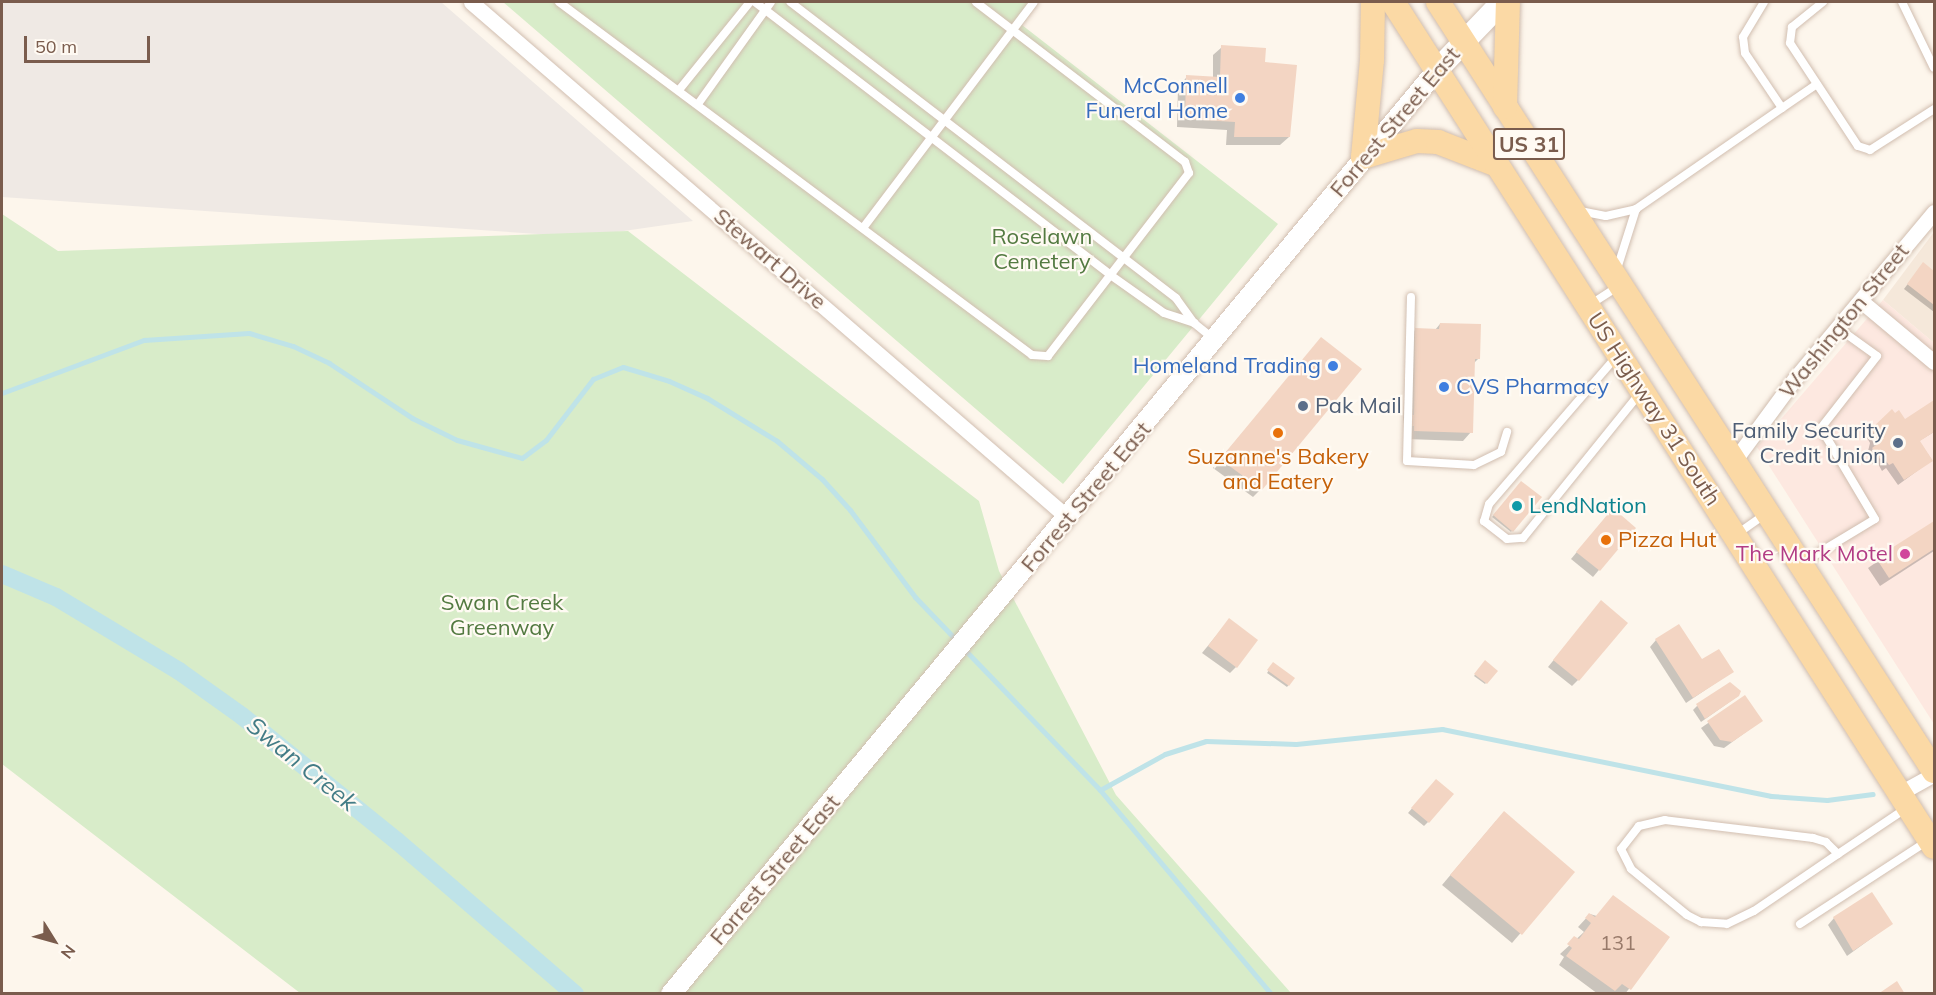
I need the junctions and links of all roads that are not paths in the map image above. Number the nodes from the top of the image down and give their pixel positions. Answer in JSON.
{"nodes":[{"id":1,"x":471,"y":2,"type":"edge"},
{"id":2,"x":560,"y":2,"type":"edge"},
{"id":3,"x":750,"y":2,"type":"edge"},
{"id":4,"x":755,"y":2,"type":"edge"},
{"id":5,"x":771,"y":2,"type":"edge"},
{"id":6,"x":790,"y":2,"type":"edge"},
{"id":7,"x":976,"y":2,"type":"edge"},
{"id":8,"x":1034,"y":2,"type":"edge"},
{"id":9,"x":1372,"y":2,"type":"edge"},
{"id":10,"x":1393,"y":2,"type":"edge"},
{"id":11,"x":1438,"y":2,"type":"edge"},
{"id":12,"x":1502,"y":2,"type":"edge"},
{"id":13,"x":1508,"y":2,"type":"edge"},
{"id":14,"x":1764,"y":2,"type":"edge"},
{"id":15,"x":1822,"y":2,"type":"edge"},
{"id":16,"x":1902,"y":2,"type":"edge"},
{"id":17,"x":766,"y":9,"type":"junction"},
{"id":18,"x":1013,"y":29,"type":"junction"},
{"id":19,"x":1463,"y":42,"type":"junction"},
{"id":20,"x":1935,"y":68,"type":"edge"},
{"id":21,"x":1437,"y":70,"type":"junction"},
{"id":22,"x":1817,"y":84,"type":"junction"},
{"id":23,"x":679,"y":90,"type":"junction"},
{"id":24,"x":698,"y":104,"type":"junction"},
{"id":25,"x":1505,"y":107,"type":"junction"},
{"id":26,"x":1782,"y":108,"type":"junction"},
{"id":27,"x":1935,"y":109,"type":"edge"},
{"id":28,"x":943,"y":119,"type":"junction"},
{"id":29,"x":930,"y":136,"type":"junction"},
{"id":30,"x":1363,"y":158,"type":"junction"},
{"id":31,"x":1497,"y":165,"type":"junction"},
{"id":32,"x":1571,"y":209,"type":"junction"},
{"id":33,"x":1636,"y":209,"type":"junction"},
{"id":34,"x":1935,"y":212,"type":"edge"},
{"id":35,"x":862,"y":228,"type":"junction"},
{"id":36,"x":1122,"y":257,"type":"junction"},
{"id":37,"x":1109,"y":274,"type":"junction"},
{"id":38,"x":1619,"y":282,"type":"junction"},
{"id":39,"x":1411,"y":297,"type":"dead end"},
{"id":40,"x":1861,"y":301,"type":"junction"},
{"id":41,"x":1588,"y":306,"type":"junction"},
{"id":42,"x":1194,"y":323,"type":"junction"},
{"id":43,"x":1838,"y":328,"type":"junction"},
{"id":44,"x":1215,"y":339,"type":"junction"},
{"id":45,"x":1618,"y":353,"type":"junction"},
{"id":46,"x":1935,"y":362,"type":"edge"},
{"id":47,"x":1642,"y":390,"type":"junction"},
{"id":48,"x":1506,"y":432,"type":"dead end"},
{"id":49,"x":1734,"y":461,"type":"junction"},
{"id":50,"x":1767,"y":512,"type":"junction"},
{"id":51,"x":1067,"y":517,"type":"junction"},
{"id":52,"x":1735,"y":535,"type":"junction"},
{"id":53,"x":1801,"y":564,"type":"junction"},
{"id":54,"x":1935,"y":772,"type":"edge"},
{"id":55,"x":1904,"y":800,"type":"junction"},
{"id":56,"x":1932,"y":843,"type":"edge"},
{"id":57,"x":1838,"y":855,"type":"junction"},
{"id":58,"x":1800,"y":924,"type":"dead end"},
{"id":59,"x":671,"y":993,"type":"edge"}],
"edges":[{"from":1,"to":51,"type":"street","name":"Stewart Drive"},
{"from":2,"to":23,"type":"lane"},
{"from":3,"to":23,"type":"lane"},
{"from":4,"to":17,"type":"lane"},
{"from":5,"to":17,"type":"lane"},
{"from":6,"to":28,"type":"lane"},
{"from":7,"to":18,"type":"lane"},
{"from":8,"to":18,"type":"lane"},
{"from":9,"to":30,"type":"main road"},
{"from":10,"to":21,"type":"main road","name":"US Highway 31 South","number":"US 31"},
{"from":11,"to":19,"type":"main road","name":"US Highway 31 South","number":"US 31"},
{"from":12,"to":19,"type":"main road","name":"Forrest Street East"},
{"from":13,"to":25,"type":"main road"},
{"from":14,"to":26,"type":"lane"},
{"from":15,"to":22,"type":"lane"},
{"from":16,"to":20,"type":"lane"},
{"from":17,"to":24,"type":"lane"},
{"from":17,"to":29,"type":"lane"},
{"from":18,"to":28,"type":"lane"},
{"from":18,"to":36,"type":"lane"},
{"from":19,"to":21,"type":"main road","name":"Forrest Street East"},
{"from":19,"to":25,"type":"main road","name":"US Highway 31 South","number":"US 31"},
{"from":21,"to":30,"type":"street","name":"Forrest Street East"},
{"from":21,"to":31,"type":"main road","name":"US Highway 31 South","number":"US 31"},
{"from":22,"to":26,"type":"lane"},
{"from":22,"to":27,"type":"lane"},
{"from":23,"to":24,"type":"lane"},
{"from":24,"to":35,"type":"lane"},
{"from":25,"to":32,"type":"main road","name":"US Highway 31 South","number":"US 31"},
{"from":26,"to":33,"type":"lane"},
{"from":28,"to":29,"type":"lane"},
{"from":28,"to":36,"type":"lane"},
{"from":29,"to":35,"type":"lane"},
{"from":29,"to":37,"type":"lane"},
{"from":30,"to":31,"type":"main road"},
{"from":30,"to":44,"type":"street","name":"Forrest Street East"},
{"from":31,"to":41,"type":"main road","name":"US Highway 31 South","number":"US 31"},
{"from":32,"to":33,"type":"lane"},
{"from":32,"to":38,"type":"main road","name":"US Highway 31 South","number":"US 31"},
{"from":33,"to":38,"type":"lane"},
{"from":34,"to":40,"type":"street","name":"Washington Street"},
{"from":35,"to":37,"type":"lane"},
{"from":36,"to":37,"type":"lane"},
{"from":36,"to":42,"type":"lane"},
{"from":37,"to":42,"type":"lane"},
{"from":38,"to":41,"type":"lane"},
{"from":38,"to":49,"type":"main road","name":"US Highway 31 South","number":"US 31"},
{"from":39,"to":48,"type":"lane"},
{"from":40,"to":43,"type":"street","name":"Washington Street"},
{"from":40,"to":46,"type":"street"},
{"from":41,"to":45,"type":"main road","name":"US Highway 31 South","number":"US 31"},
{"from":42,"to":44,"type":"lane"},
{"from":43,"to":49,"type":"street","name":"Washington Street"},
{"from":43,"to":53,"type":"lane"},
{"from":44,"to":51,"type":"street","name":"Forrest Street East"},
{"from":45,"to":47,"type":"main road","name":"US Highway 31 South","number":"US 31"},
{"from":45,"to":47,"type":"lane"},
{"from":47,"to":52,"type":"main road","name":"US Highway 31 South","number":"US 31"},
{"from":49,"to":50,"type":"main road","name":"US Highway 31 South","number":"US 31"},
{"from":50,"to":52,"type":"lane"},
{"from":50,"to":53,"type":"main road","name":"US Highway 31 South","number":"US 31"},
{"from":51,"to":59,"type":"street","name":"Forrest Street East"},
{"from":52,"to":55,"type":"main road","name":"US Highway 31 South","number":"US 31"},
{"from":53,"to":54,"type":"main road","name":"US Highway 31 South","number":"US 31"},
{"from":54,"to":55,"type":"street"},
{"from":55,"to":56,"type":"main road","name":"US Highway 31 South","number":"US 31"},
{"from":55,"to":57,"type":"lane"},
{"from":56,"to":58,"type":"lane"},
{"from":57,"to":57,"type":"lane"}]}
